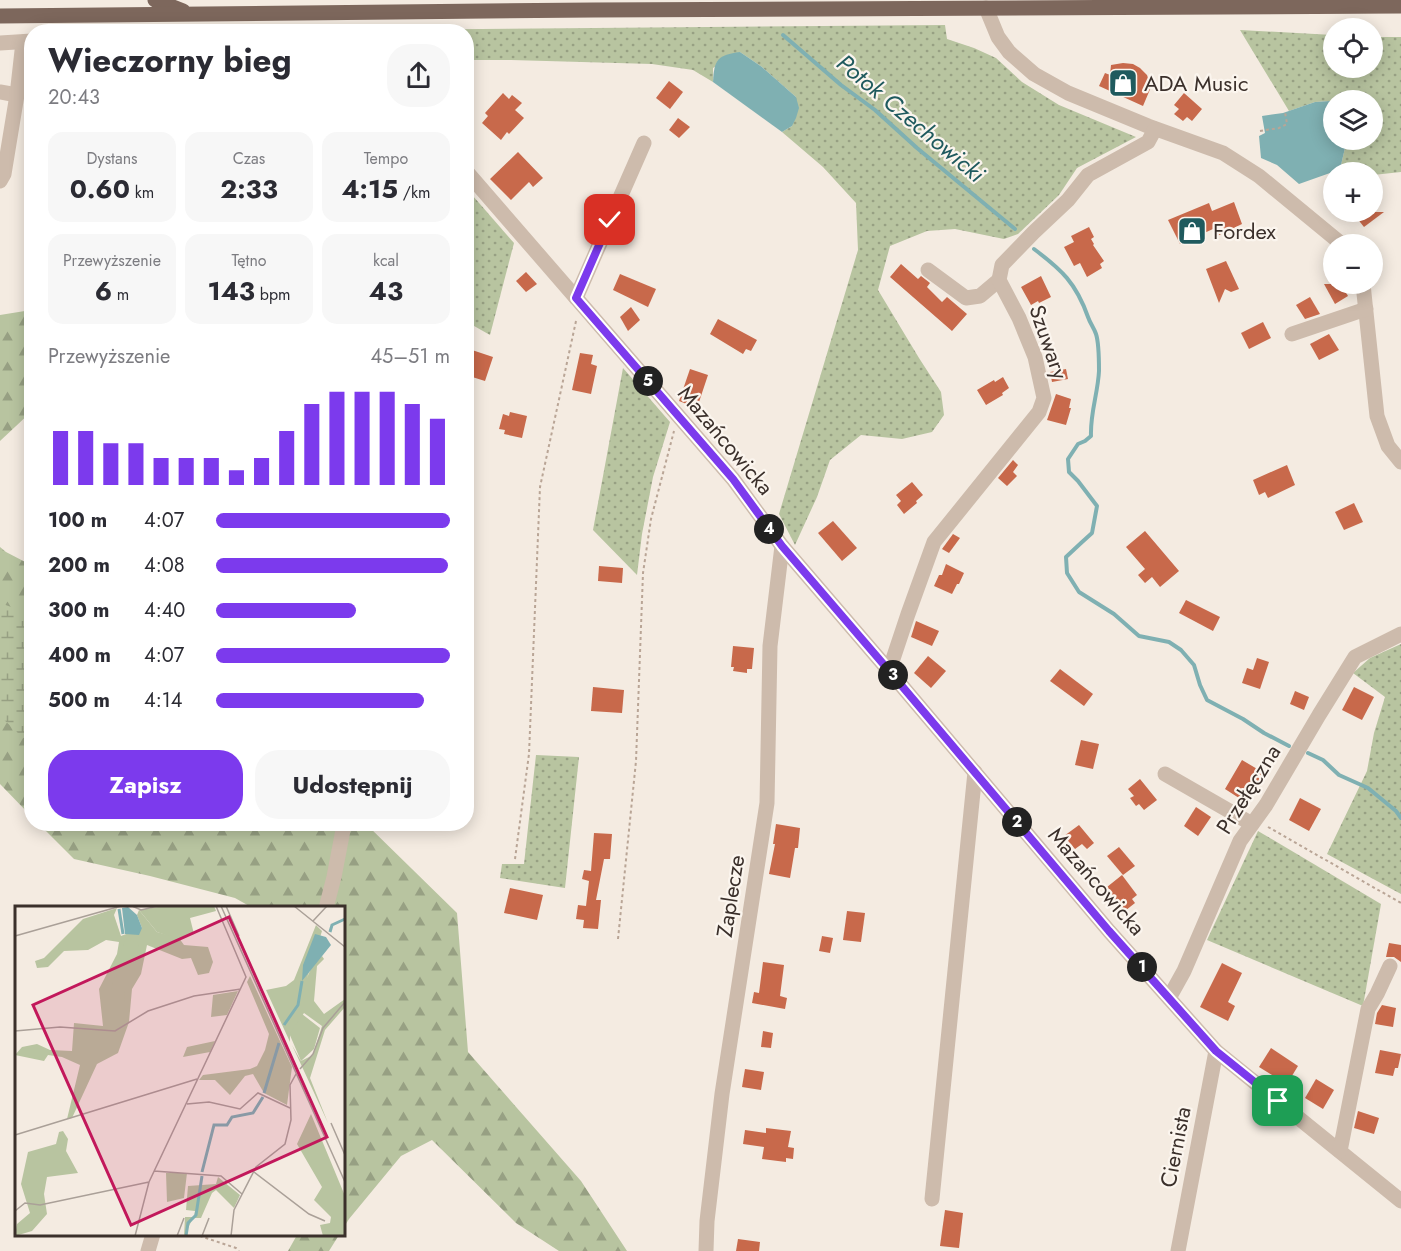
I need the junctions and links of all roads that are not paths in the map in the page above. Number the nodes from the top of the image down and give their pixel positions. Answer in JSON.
{"nodes":[{"id":1,"x":154,"y":0,"type":"edge"},
{"id":2,"x":1271,"y":0,"type":"edge"},
{"id":3,"x":1248,"y":6,"type":"junction"},
{"id":4,"x":1401,"y":6,"type":"edge"},
{"id":5,"x":986,"y":8,"type":"junction"},
{"id":6,"x":192,"y":15,"type":"junction"},
{"id":7,"x":0,"y":16,"type":"edge"},
{"id":8,"x":24,"y":41,"type":"edge"},
{"id":9,"x":0,"y":43,"type":"edge"},
{"id":10,"x":24,"y":57,"type":"edge"},
{"id":11,"x":0,"y":92,"type":"edge"},
{"id":12,"x":17,"y":95,"type":"junction"},
{"id":13,"x":1155,"y":129,"type":"junction"},
{"id":14,"x":644,"y":143,"type":"dead end"},
{"id":15,"x":474,"y":180,"type":"edge"},
{"id":16,"x":0,"y":181,"type":"edge"},
{"id":17,"x":1328,"y":234,"type":"edge"},
{"id":18,"x":928,"y":270,"type":"dead end"},
{"id":19,"x":999,"y":280,"type":"junction"},
{"id":20,"x":1364,"y":294,"type":"edge"},
{"id":21,"x":578,"y":300,"type":"junction"},
{"id":22,"x":1366,"y":309,"type":"junction"},
{"id":23,"x":1292,"y":334,"type":"dead end"},
{"id":24,"x":1401,"y":462,"type":"edge"},
{"id":25,"x":782,"y":546,"type":"junction"},
{"id":26,"x":1401,"y":634,"type":"edge"},
{"id":27,"x":889,"y":671,"type":"junction"},
{"id":28,"x":975,"y":772,"type":"junction"},
{"id":29,"x":1165,"y":774,"type":"dead end"},
{"id":30,"x":1254,"y":822,"type":"junction"},
{"id":31,"x":343,"y":831,"type":"edge"},
{"id":32,"x":326,"y":906,"type":"edge"},
{"id":33,"x":1390,"y":966,"type":"dead end"},
{"id":34,"x":1169,"y":998,"type":"junction"},
{"id":35,"x":1216,"y":1051,"type":"junction"},
{"id":36,"x":1340,"y":1151,"type":"junction"},
{"id":37,"x":932,"y":1199,"type":"dead end"},
{"id":38,"x":1401,"y":1201,"type":"edge"},
{"id":39,"x":152,"y":1236,"type":"edge"},
{"id":40,"x":148,"y":1251,"type":"edge"},
{"id":41,"x":706,"y":1251,"type":"edge"},
{"id":42,"x":1178,"y":1251,"type":"edge"}],
"edges":[{"from":1,"to":6,"type":"main road"},
{"from":2,"to":3,"type":"main road"},
{"from":3,"to":4,"type":"main road"},
{"from":3,"to":5,"type":"main road"},
{"from":5,"to":6,"type":"main road"},
{"from":5,"to":13,"type":"street"},
{"from":6,"to":7,"type":"main road"},
{"from":8,"to":9,"type":"street"},
{"from":10,"to":12,"type":"street"},
{"from":11,"to":12,"type":"street"},
{"from":12,"to":16,"type":"street"},
{"from":13,"to":17,"type":"street"},
{"from":13,"to":19,"type":"street"},
{"from":14,"to":21,"type":"street"},
{"from":15,"to":21,"type":"street","name":"Mazańcowicka"},
{"from":18,"to":19,"type":"street"},
{"from":19,"to":27,"type":"street","name":"Szuwary"},
{"from":20,"to":22,"type":"street"},
{"from":21,"to":25,"type":"street","name":"Mazańcowicka"},
{"from":22,"to":23,"type":"street"},
{"from":22,"to":24,"type":"street"},
{"from":25,"to":27,"type":"street","name":"Mazańcowicka"},
{"from":25,"to":41,"type":"street","name":"Zaplecze"},
{"from":26,"to":30,"type":"street","name":"Przełęczna"},
{"from":27,"to":28,"type":"street","name":"Mazańcowicka"},
{"from":28,"to":34,"type":"street","name":"Mazańcowicka"},
{"from":28,"to":37,"type":"street"},
{"from":29,"to":30,"type":"street"},
{"from":30,"to":34,"type":"street","name":"Przełęczna"},
{"from":31,"to":32,"type":"street"},
{"from":33,"to":36,"type":"street"},
{"from":34,"to":35,"type":"street","name":"Mazańcowicka"},
{"from":35,"to":36,"type":"street","name":"Mazańcowicka"},
{"from":35,"to":42,"type":"street","name":"Ciernista"},
{"from":36,"to":38,"type":"street","name":"Mazańcowicka"},
{"from":39,"to":40,"type":"street"}]}
